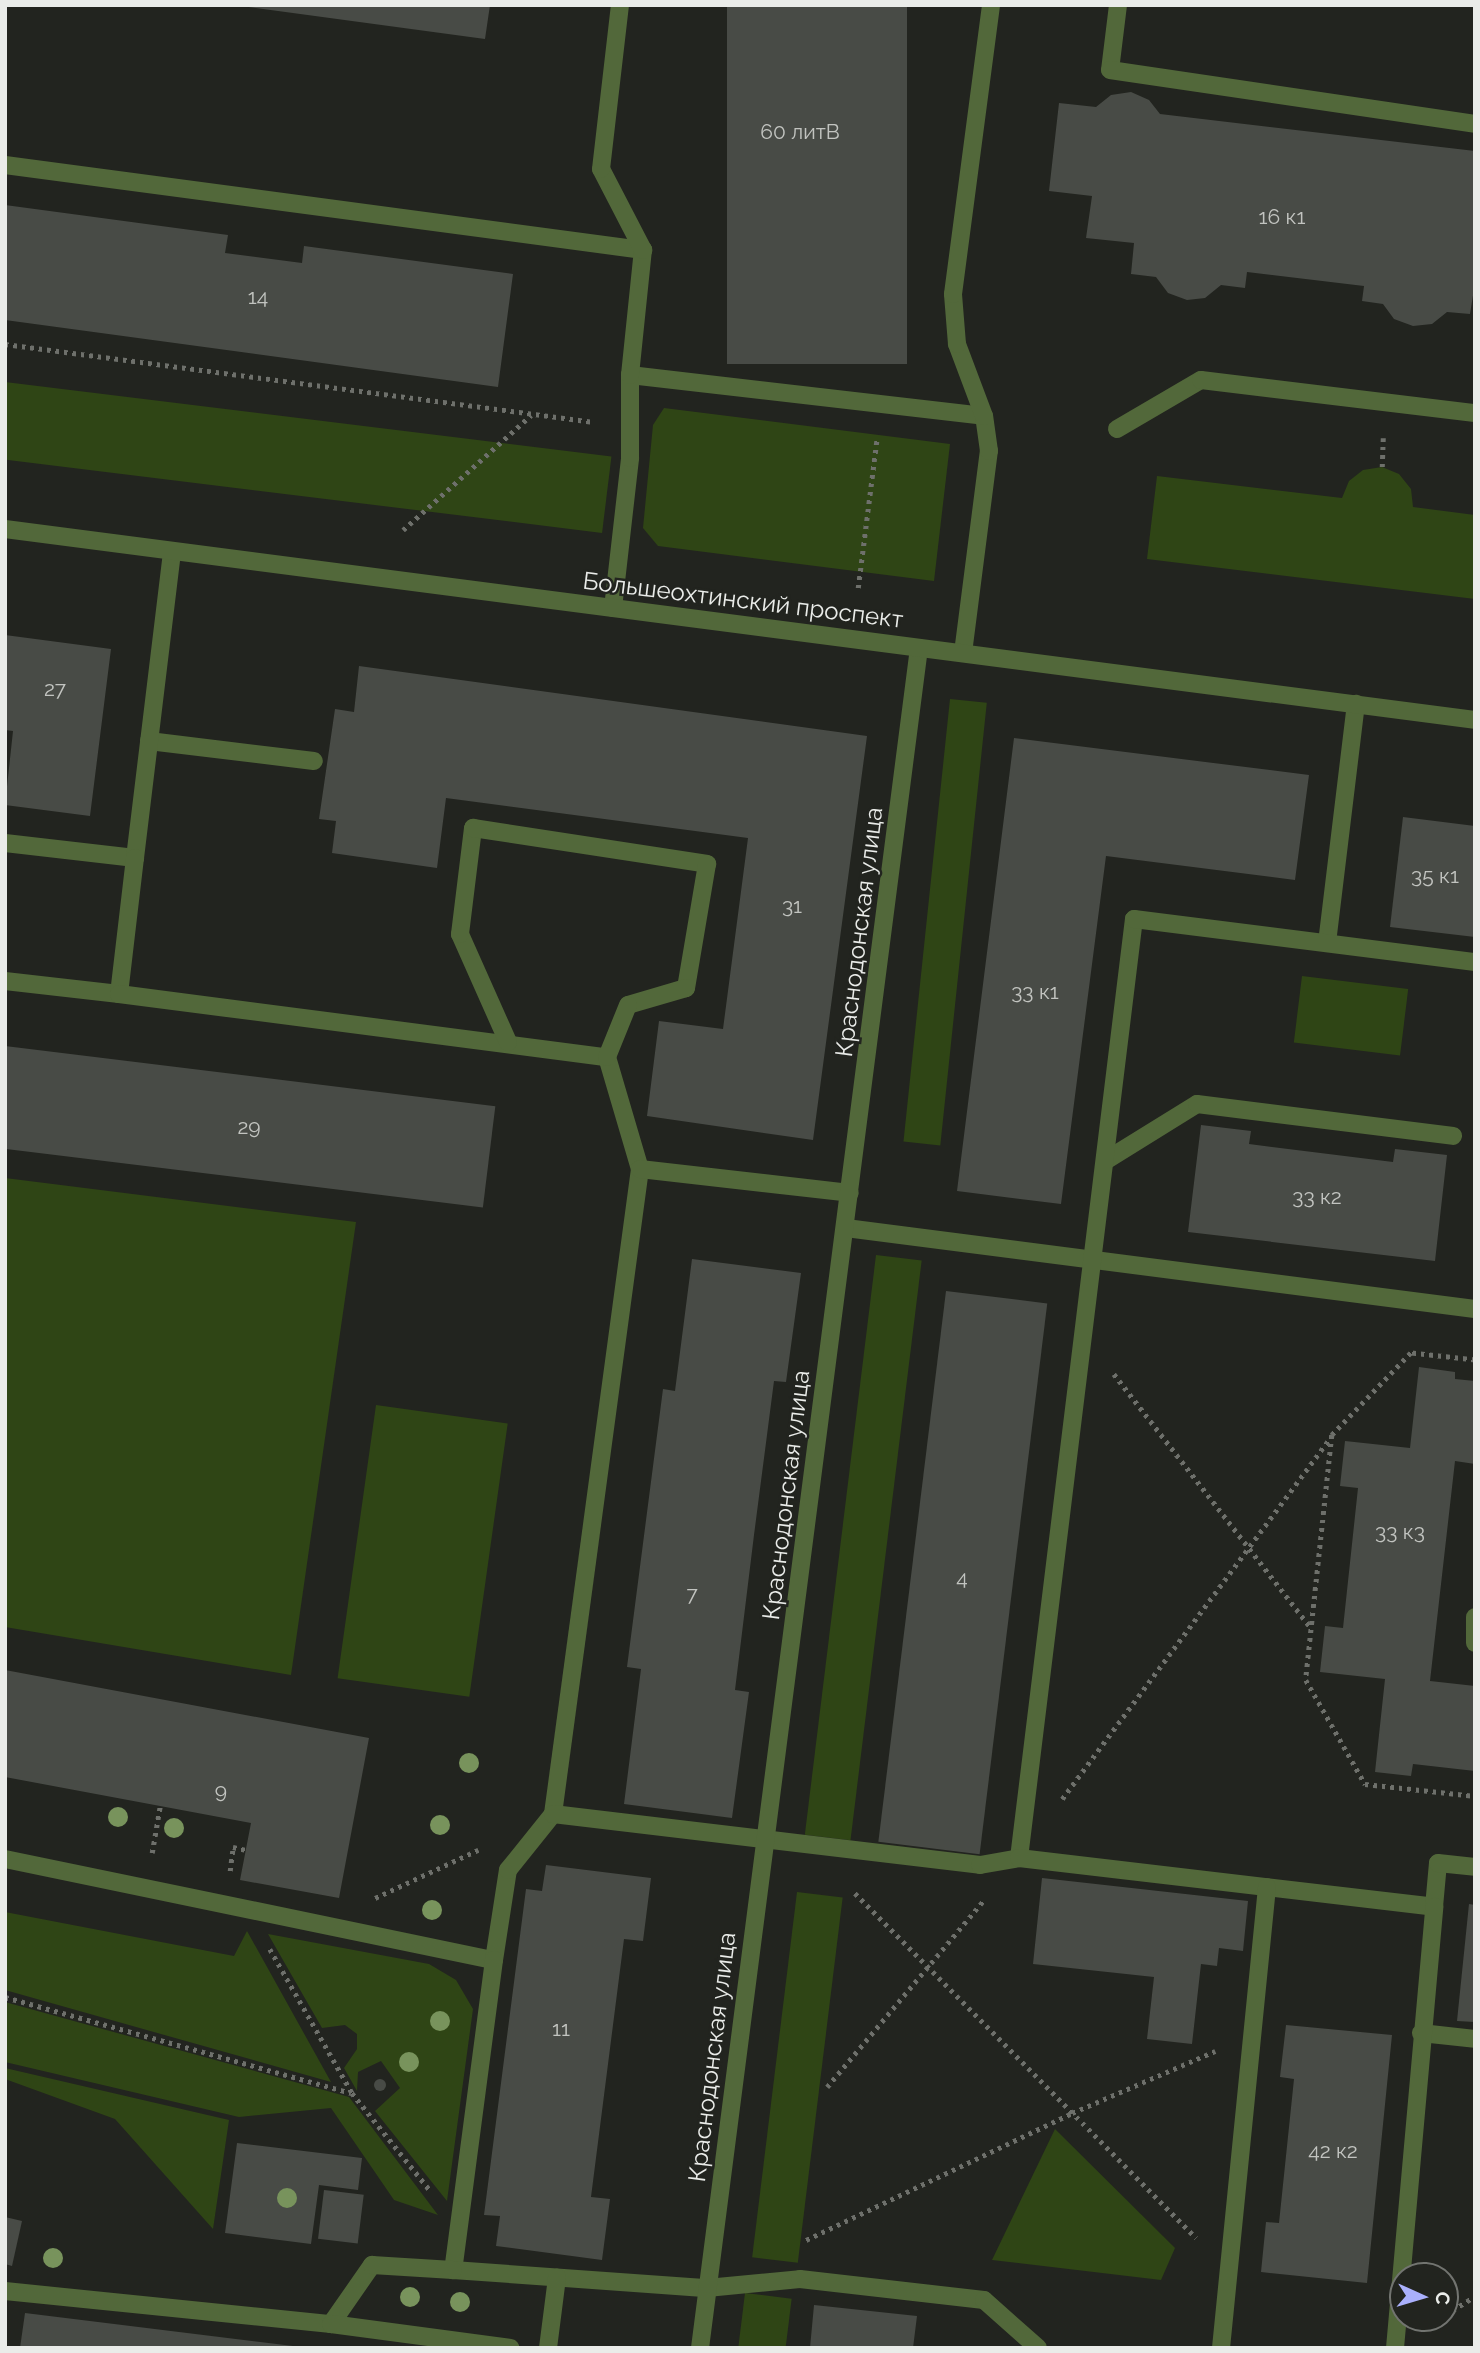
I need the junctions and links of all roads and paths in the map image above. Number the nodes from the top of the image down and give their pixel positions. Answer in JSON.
{"nodes":[{"id":1,"x":620,"y":5,"type":"edge"},
{"id":2,"x":991,"y":5,"type":"edge"},
{"id":3,"x":1118,"y":5,"type":"edge"},
{"id":4,"x":1475,"y":124,"type":"edge"},
{"id":5,"x":5,"y":165,"type":"edge"},
{"id":6,"x":643,"y":250,"type":"junction"},
{"id":7,"x":5,"y":344,"type":"edge"},
{"id":8,"x":630,"y":375,"type":"junction"},
{"id":9,"x":882,"y":404,"type":"junction"},
{"id":10,"x":1475,"y":413,"type":"edge"},
{"id":11,"x":531,"y":414,"type":"junction"},
{"id":12,"x":984,"y":416,"type":"junction"},
{"id":13,"x":629,"y":427,"type":"junction"},
{"id":14,"x":1117,"y":429,"type":"dead end"},
{"id":15,"x":5,"y":529,"type":"edge"},
{"id":16,"x":403,"y":530,"type":"dead end"},
{"id":17,"x":172,"y":551,"type":"junction"},
{"id":18,"x":858,"y":588,"type":"dead end"},
{"id":19,"x":613,"y":608,"type":"junction"},
{"id":20,"x":919,"y":648,"type":"junction"},
{"id":21,"x":963,"y":653,"type":"junction"},
{"id":22,"x":1356,"y":704,"type":"junction"},
{"id":23,"x":1475,"y":720,"type":"edge"},
{"id":24,"x":149,"y":741,"type":"junction"},
{"id":25,"x":314,"y":761,"type":"dead end"},
{"id":26,"x":5,"y":843,"type":"edge"},
{"id":27,"x":135,"y":858,"type":"junction"},
{"id":28,"x":1327,"y":943,"type":"junction"},
{"id":29,"x":1475,"y":962,"type":"edge"},
{"id":30,"x":5,"y":981,"type":"edge"},
{"id":31,"x":119,"y":994,"type":"junction"},
{"id":32,"x":508,"y":1042,"type":"junction"},
{"id":33,"x":607,"y":1057,"type":"junction"},
{"id":34,"x":1453,"y":1136,"type":"dead end"},
{"id":35,"x":1105,"y":1161,"type":"junction"},
{"id":36,"x":640,"y":1169,"type":"junction"},
{"id":37,"x":850,"y":1193,"type":"junction"},
{"id":38,"x":846,"y":1228,"type":"junction"},
{"id":39,"x":1093,"y":1260,"type":"junction"},
{"id":40,"x":1475,"y":1309,"type":"edge"},
{"id":41,"x":1084,"y":1335,"type":"junction"},
{"id":42,"x":1475,"y":1360,"type":"edge"},
{"id":43,"x":1332,"y":1435,"type":"junction"},
{"id":44,"x":1249,"y":1548,"type":"junction"},
{"id":45,"x":1475,"y":1617,"type":"edge"},
{"id":46,"x":1311,"y":1627,"type":"junction"},
{"id":47,"x":1475,"y":1643,"type":"edge"},
{"id":48,"x":1475,"y":1796,"type":"edge"},
{"id":49,"x":1060,"y":1802,"type":"dead end"},
{"id":50,"x":160,"y":1806,"type":"dead end"},
{"id":51,"x":553,"y":1814,"type":"junction"},
{"id":52,"x":765,"y":1840,"type":"junction"},
{"id":53,"x":480,"y":1849,"type":"dead end"},
{"id":54,"x":1019,"y":1858,"type":"junction"},
{"id":55,"x":5,"y":1859,"type":"edge"},
{"id":56,"x":1475,"y":1867,"type":"edge"},
{"id":57,"x":1267,"y":1886,"type":"junction"},
{"id":58,"x":146,"y":1888,"type":"junction"},
{"id":59,"x":855,"y":1893,"type":"dead end"},
{"id":60,"x":1434,"y":1907,"type":"junction"},
{"id":61,"x":247,"y":1909,"type":"junction"},
{"id":62,"x":321,"y":1924,"type":"junction"},
{"id":63,"x":494,"y":1960,"type":"junction"},
{"id":64,"x":928,"y":1967,"type":"junction"},
{"id":65,"x":5,"y":1997,"type":"edge"},
{"id":66,"x":1421,"y":2033,"type":"junction"},
{"id":67,"x":1252,"y":2035,"type":"junction"},
{"id":68,"x":1475,"y":2039,"type":"edge"},
{"id":69,"x":827,"y":2087,"type":"dead end"},
{"id":70,"x":352,"y":2093,"type":"junction"},
{"id":71,"x":1072,"y":2113,"type":"junction"},
{"id":72,"x":458,"y":2226,"type":"junction"},
{"id":73,"x":806,"y":2240,"type":"dead end"},
{"id":74,"x":453,"y":2270,"type":"junction"},
{"id":75,"x":1229,"y":2271,"type":"junction"},
{"id":76,"x":557,"y":2278,"type":"junction"},
{"id":77,"x":707,"y":2288,"type":"junction"},
{"id":78,"x":5,"y":2291,"type":"edge"},
{"id":79,"x":1475,"y":2296,"type":"edge"},
{"id":80,"x":1459,"y":2306,"type":"edge"},
{"id":81,"x":331,"y":2324,"type":"junction"},
{"id":82,"x":510,"y":2348,"type":"edge"},
{"id":83,"x":548,"y":2348,"type":"edge"},
{"id":84,"x":700,"y":2348,"type":"edge"},
{"id":85,"x":1038,"y":2348,"type":"edge"},
{"id":86,"x":1221,"y":2348,"type":"edge"},
{"id":87,"x":1395,"y":2348,"type":"edge"}],
"edges":[{"from":1,"to":6,"type":"street"},
{"from":2,"to":12,"type":"street"},
{"from":3,"to":4,"type":"street"},
{"from":5,"to":6,"type":"street"},
{"from":6,"to":8,"type":"street"},
{"from":7,"to":11,"type":"path"},
{"from":8,"to":9,"type":"street"},
{"from":8,"to":13,"type":"street"},
{"from":9,"to":12,"type":"street"},
{"from":9,"to":18,"type":"path"},
{"from":10,"to":14,"type":"street"},
{"from":11,"to":13,"type":"path"},
{"from":11,"to":16,"type":"path"},
{"from":12,"to":21,"type":"street"},
{"from":13,"to":19,"type":"street"},
{"from":15,"to":17,"type":"street","name":"Большеохтинский проспект"},
{"from":17,"to":19,"type":"street","name":"Большеохтинский проспект"},
{"from":17,"to":24,"type":"street"},
{"from":19,"to":20,"type":"street","name":"Большеохтинский проспект"},
{"from":20,"to":21,"type":"street","name":"Большеохтинский проспект"},
{"from":20,"to":37,"type":"street","name":"Краснодонская улица"},
{"from":21,"to":22,"type":"street","name":"Большеохтинский проспект"},
{"from":22,"to":23,"type":"street","name":"Большеохтинский проспект"},
{"from":22,"to":28,"type":"street"},
{"from":24,"to":25,"type":"street"},
{"from":24,"to":27,"type":"street"},
{"from":26,"to":27,"type":"street"},
{"from":27,"to":31,"type":"street"},
{"from":28,"to":29,"type":"street"},
{"from":28,"to":35,"type":"street"},
{"from":30,"to":31,"type":"street"},
{"from":31,"to":32,"type":"street"},
{"from":32,"to":33,"type":"street"},
{"from":32,"to":33,"type":"street"},
{"from":33,"to":36,"type":"street"},
{"from":34,"to":35,"type":"street"},
{"from":35,"to":39,"type":"street"},
{"from":36,"to":37,"type":"street"},
{"from":36,"to":51,"type":"street"},
{"from":37,"to":38,"type":"street","name":"Краснодонская улица"},
{"from":38,"to":39,"type":"street"},
{"from":38,"to":52,"type":"street","name":"Краснодонская улица"},
{"from":39,"to":40,"type":"street"},
{"from":39,"to":41,"type":"street"},
{"from":41,"to":44,"type":"path"},
{"from":41,"to":54,"type":"street"},
{"from":42,"to":43,"type":"path"},
{"from":43,"to":44,"type":"path"},
{"from":43,"to":46,"type":"path"},
{"from":44,"to":46,"type":"path"},
{"from":44,"to":49,"type":"path"},
{"from":45,"to":47,"type":"street"},
{"from":46,"to":48,"type":"path"},
{"from":50,"to":58,"type":"path"},
{"from":51,"to":52,"type":"street"},
{"from":51,"to":63,"type":"street"},
{"from":52,"to":54,"type":"street"},
{"from":52,"to":77,"type":"street","name":"Краснодонская улица"},
{"from":53,"to":62,"type":"path"},
{"from":54,"to":57,"type":"street"},
{"from":54,"to":64,"type":"path"},
{"from":55,"to":58,"type":"street"},
{"from":56,"to":60,"type":"street"},
{"from":57,"to":60,"type":"street"},
{"from":57,"to":67,"type":"street"},
{"from":58,"to":61,"type":"street"},
{"from":59,"to":64,"type":"path"},
{"from":60,"to":66,"type":"street"},
{"from":61,"to":62,"type":"street"},
{"from":61,"to":70,"type":"path"},
{"from":62,"to":63,"type":"street"},
{"from":63,"to":72,"type":"street"},
{"from":64,"to":69,"type":"path"},
{"from":64,"to":71,"type":"path"},
{"from":65,"to":70,"type":"path"},
{"from":66,"to":68,"type":"street"},
{"from":66,"to":87,"type":"street"},
{"from":67,"to":71,"type":"path"},
{"from":67,"to":75,"type":"street"},
{"from":70,"to":72,"type":"path"},
{"from":71,"to":73,"type":"path"},
{"from":71,"to":75,"type":"path"},
{"from":72,"to":74,"type":"street"},
{"from":74,"to":76,"type":"street"},
{"from":74,"to":81,"type":"street"},
{"from":75,"to":86,"type":"street"},
{"from":76,"to":77,"type":"street"},
{"from":76,"to":83,"type":"street"},
{"from":77,"to":84,"type":"street","name":"Краснодонская улица"},
{"from":77,"to":85,"type":"street"},
{"from":78,"to":81,"type":"street"},
{"from":79,"to":80,"type":"path"},
{"from":81,"to":82,"type":"street"}]}
